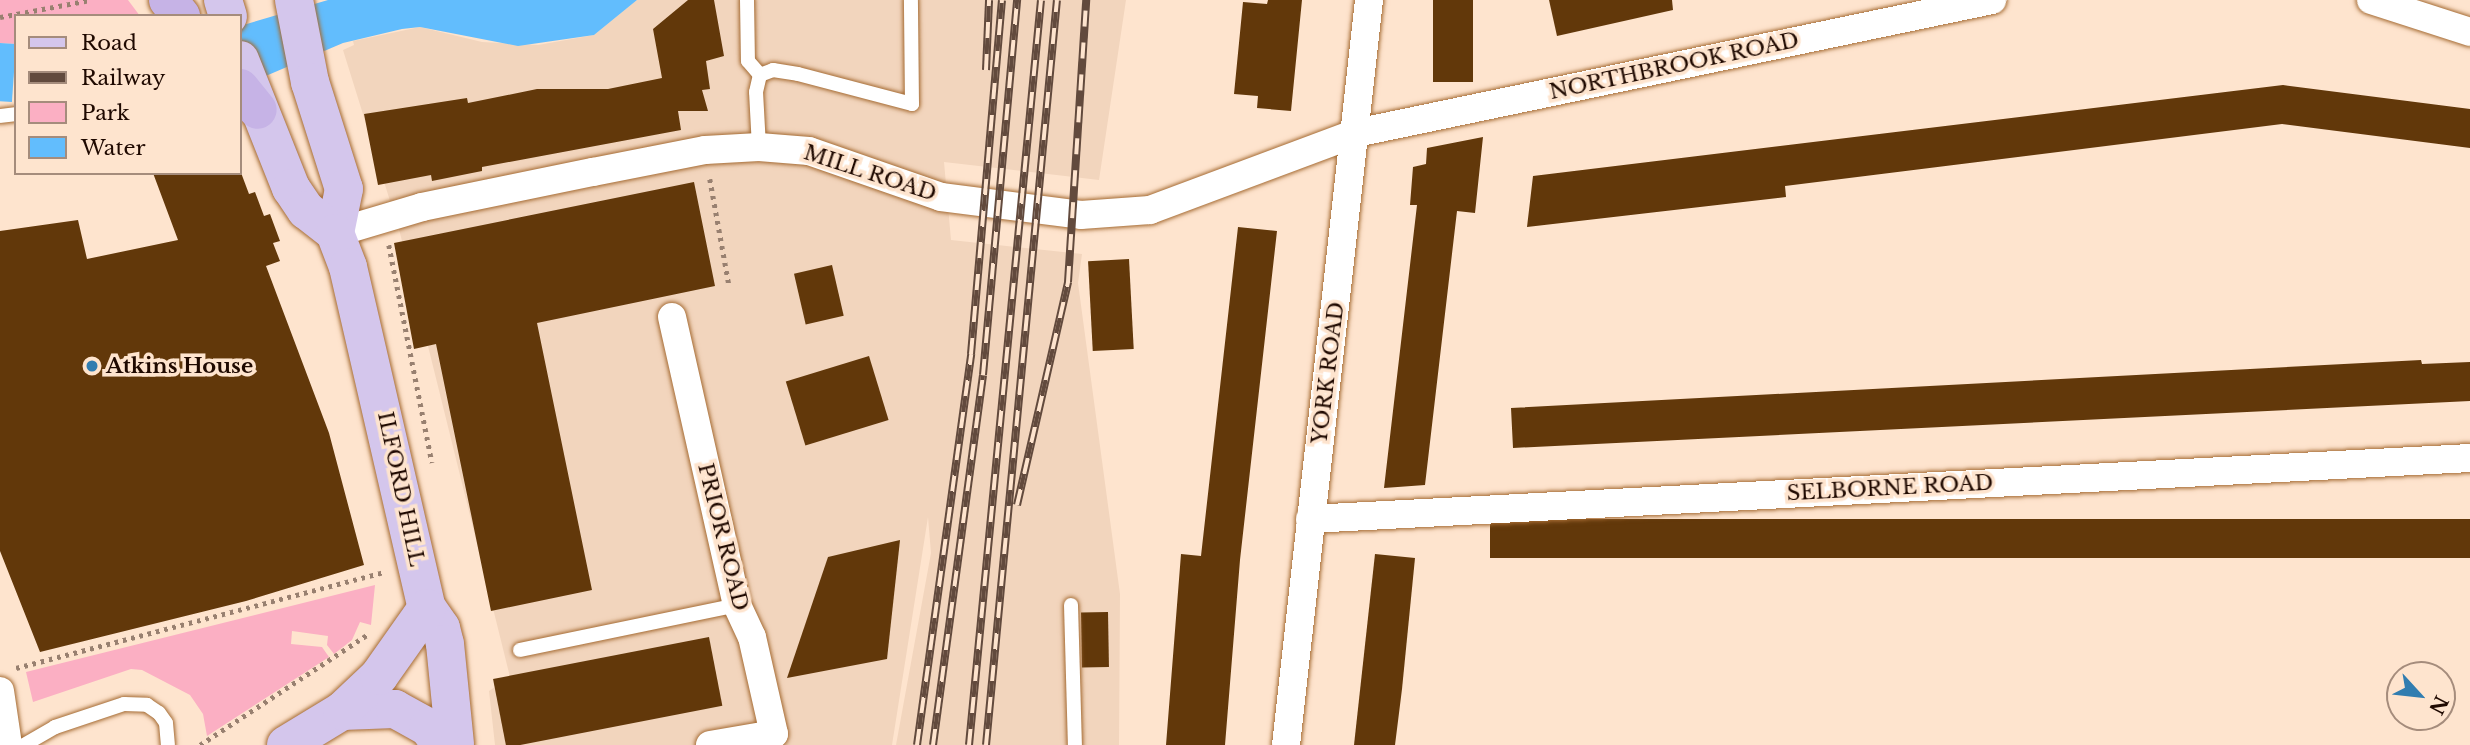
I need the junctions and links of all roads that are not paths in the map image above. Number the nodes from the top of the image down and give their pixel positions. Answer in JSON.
{"nodes":[{"id":1,"x":168,"y":0,"type":"edge"},
{"id":2,"x":294,"y":0,"type":"edge"},
{"id":3,"x":747,"y":0,"type":"edge"},
{"id":4,"x":911,"y":0,"type":"edge"},
{"id":5,"x":1369,"y":0,"type":"edge"},
{"id":6,"x":1992,"y":0,"type":"edge"},
{"id":7,"x":2371,"y":0,"type":"edge"},
{"id":8,"x":179,"y":14,"type":"edge"},
{"id":9,"x":2470,"y":32,"type":"edge"},
{"id":10,"x":242,"y":69,"type":"edge"},
{"id":11,"x":760,"y":75,"type":"junction"},
{"id":12,"x":249,"y":99,"type":"edge"},
{"id":13,"x":1356,"y":133,"type":"junction"},
{"id":14,"x":760,"y":147,"type":"junction"},
{"id":15,"x":335,"y":233,"type":"junction"},
{"id":16,"x":672,"y":317,"type":"dead end"},
{"id":17,"x":2470,"y":458,"type":"edge"},
{"id":18,"x":1310,"y":519,"type":"junction"},
{"id":19,"x":737,"y":605,"type":"junction"},
{"id":20,"x":1071,"y":605,"type":"dead end"},
{"id":21,"x":427,"y":608,"type":"junction"},
{"id":22,"x":520,"y":650,"type":"dead end"},
{"id":23,"x":0,"y":691,"type":"edge"},
{"id":24,"x":342,"y":711,"type":"junction"},
{"id":25,"x":775,"y":739,"type":"edge"},
{"id":26,"x":8,"y":745,"type":"edge"},
{"id":27,"x":24,"y":745,"type":"edge"},
{"id":28,"x":168,"y":745,"type":"edge"},
{"id":29,"x":286,"y":745,"type":"edge"},
{"id":30,"x":442,"y":745,"type":"edge"},
{"id":31,"x":455,"y":745,"type":"edge"},
{"id":32,"x":710,"y":745,"type":"edge"},
{"id":33,"x":1075,"y":745,"type":"edge"},
{"id":34,"x":1286,"y":745,"type":"edge"}],
"edges":[{"from":1,"to":8,"type":"highway"},
{"from":2,"to":15,"type":"main road","name":"ILFORD HILL"},
{"from":3,"to":11,"type":"lane"},
{"from":4,"to":11,"type":"lane"},
{"from":5,"to":13,"type":"street","name":"YORK ROAD"},
{"from":6,"to":13,"type":"street","name":"NORTHBROOK ROAD"},
{"from":7,"to":9,"type":"street"},
{"from":10,"to":12,"type":"main road"},
{"from":11,"to":14,"type":"lane"},
{"from":12,"to":15,"type":"main road"},
{"from":13,"to":14,"type":"street","name":"MILL ROAD"},
{"from":13,"to":18,"type":"street","name":"YORK ROAD"},
{"from":14,"to":15,"type":"street","name":"MILL ROAD"},
{"from":15,"to":21,"type":"main road","name":"ILFORD HILL"},
{"from":16,"to":19,"type":"street","name":"PRIOR ROAD"},
{"from":17,"to":18,"type":"street","name":"SELBORNE ROAD"},
{"from":18,"to":34,"type":"street","name":"YORK ROAD"},
{"from":19,"to":22,"type":"lane"},
{"from":19,"to":25,"type":"street","name":"PRIOR ROAD"},
{"from":20,"to":33,"type":"lane"},
{"from":21,"to":24,"type":"main road"},
{"from":21,"to":31,"type":"main road","name":"ILFORD HILL"},
{"from":23,"to":26,"type":"street"},
{"from":24,"to":29,"type":"main road"},
{"from":24,"to":30,"type":"main road"},
{"from":25,"to":32,"type":"street","name":"PRIOR ROAD"},
{"from":27,"to":28,"type":"lane"}]}
